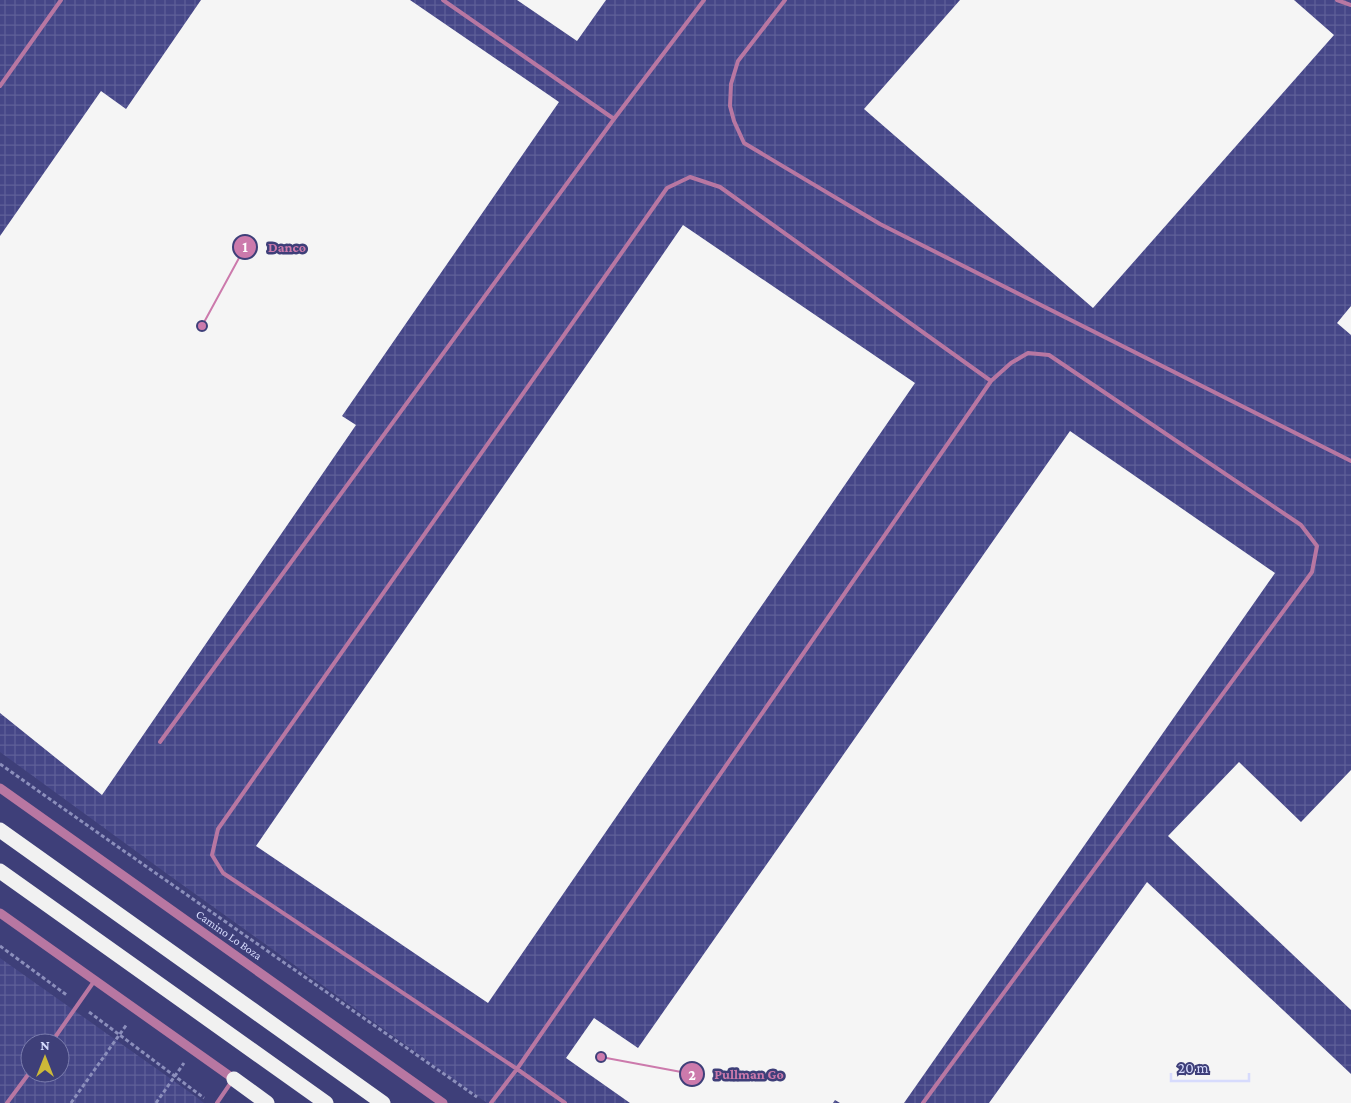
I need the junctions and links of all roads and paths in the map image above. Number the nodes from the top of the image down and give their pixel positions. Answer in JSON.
{"nodes":[{"id":1,"x":61,"y":0,"type":"edge"},
{"id":2,"x":443,"y":0,"type":"edge"},
{"id":3,"x":704,"y":0,"type":"edge"},
{"id":4,"x":785,"y":0,"type":"edge"},
{"id":5,"x":1337,"y":0,"type":"edge"},
{"id":6,"x":1351,"y":5,"type":"edge"},
{"id":7,"x":0,"y":86,"type":"edge"},
{"id":8,"x":614,"y":119,"type":"junction"},
{"id":9,"x":991,"y":381,"type":"junction"},
{"id":10,"x":1351,"y":461,"type":"edge"},
{"id":11,"x":160,"y":742,"type":"dead end"},
{"id":12,"x":0,"y":764,"type":"edge"},
{"id":13,"x":0,"y":788,"type":"edge"},
{"id":14,"x":0,"y":830,"type":"edge"},
{"id":15,"x":0,"y":871,"type":"edge"},
{"id":16,"x":0,"y":913,"type":"edge"},
{"id":17,"x":0,"y":946,"type":"edge"},
{"id":18,"x":95,"y":980,"type":"junction"},
{"id":19,"x":79,"y":1004,"type":"junction"},
{"id":20,"x":136,"y":1010,"type":"junction"},
{"id":21,"x":58,"y":1033,"type":"edge"},
{"id":22,"x":120,"y":1034,"type":"junction"},
{"id":23,"x":192,"y":1050,"type":"junction"},
{"id":24,"x":517,"y":1069,"type":"junction"},
{"id":25,"x":175,"y":1076,"type":"junction"},
{"id":26,"x":234,"y":1079,"type":"junction"},
{"id":27,"x":22,"y":1083,"type":"edge"},
{"id":28,"x":478,"y":1097,"type":"dead end"},
{"id":29,"x":7,"y":1103,"type":"edge"},
{"id":30,"x":71,"y":1103,"type":"edge"},
{"id":31,"x":156,"y":1103,"type":"edge"},
{"id":32,"x":212,"y":1103,"type":"edge"},
{"id":33,"x":217,"y":1103,"type":"edge"},
{"id":34,"x":267,"y":1103,"type":"edge"},
{"id":35,"x":326,"y":1103,"type":"edge"},
{"id":36,"x":383,"y":1103,"type":"edge"},
{"id":37,"x":443,"y":1103,"type":"edge"},
{"id":38,"x":491,"y":1103,"type":"edge"},
{"id":39,"x":565,"y":1103,"type":"edge"},
{"id":40,"x":923,"y":1103,"type":"edge"}],
"edges":[{"from":1,"to":7,"type":"lane"},
{"from":2,"to":8,"type":"lane"},
{"from":3,"to":8,"type":"lane"},
{"from":4,"to":10,"type":"lane"},
{"from":5,"to":6,"type":"lane"},
{"from":8,"to":11,"type":"lane"},
{"from":9,"to":24,"type":"lane"},
{"from":9,"to":24,"type":"lane"},
{"from":9,"to":40,"type":"lane"},
{"from":12,"to":28,"type":"path"},
{"from":13,"to":37,"type":"street","name":"Camino Lo Boza"},
{"from":14,"to":36,"type":"highway"},
{"from":15,"to":35,"type":"highway"},
{"from":16,"to":18,"type":"street"},
{"from":17,"to":19,"type":"path"},
{"from":18,"to":19,"type":"lane"},
{"from":18,"to":20,"type":"street"},
{"from":19,"to":21,"type":"lane"},
{"from":19,"to":22,"type":"path"},
{"from":20,"to":22,"type":"path"},
{"from":20,"to":23,"type":"street"},
{"from":22,"to":25,"type":"path"},
{"from":22,"to":30,"type":"path"},
{"from":23,"to":25,"type":"path"},
{"from":23,"to":26,"type":"street"},
{"from":24,"to":38,"type":"lane"},
{"from":24,"to":39,"type":"lane"},
{"from":25,"to":31,"type":"path"},
{"from":25,"to":32,"type":"path"},
{"from":26,"to":33,"type":"lane"},
{"from":26,"to":34,"type":"highway"},
{"from":27,"to":29,"type":"lane"}]}
